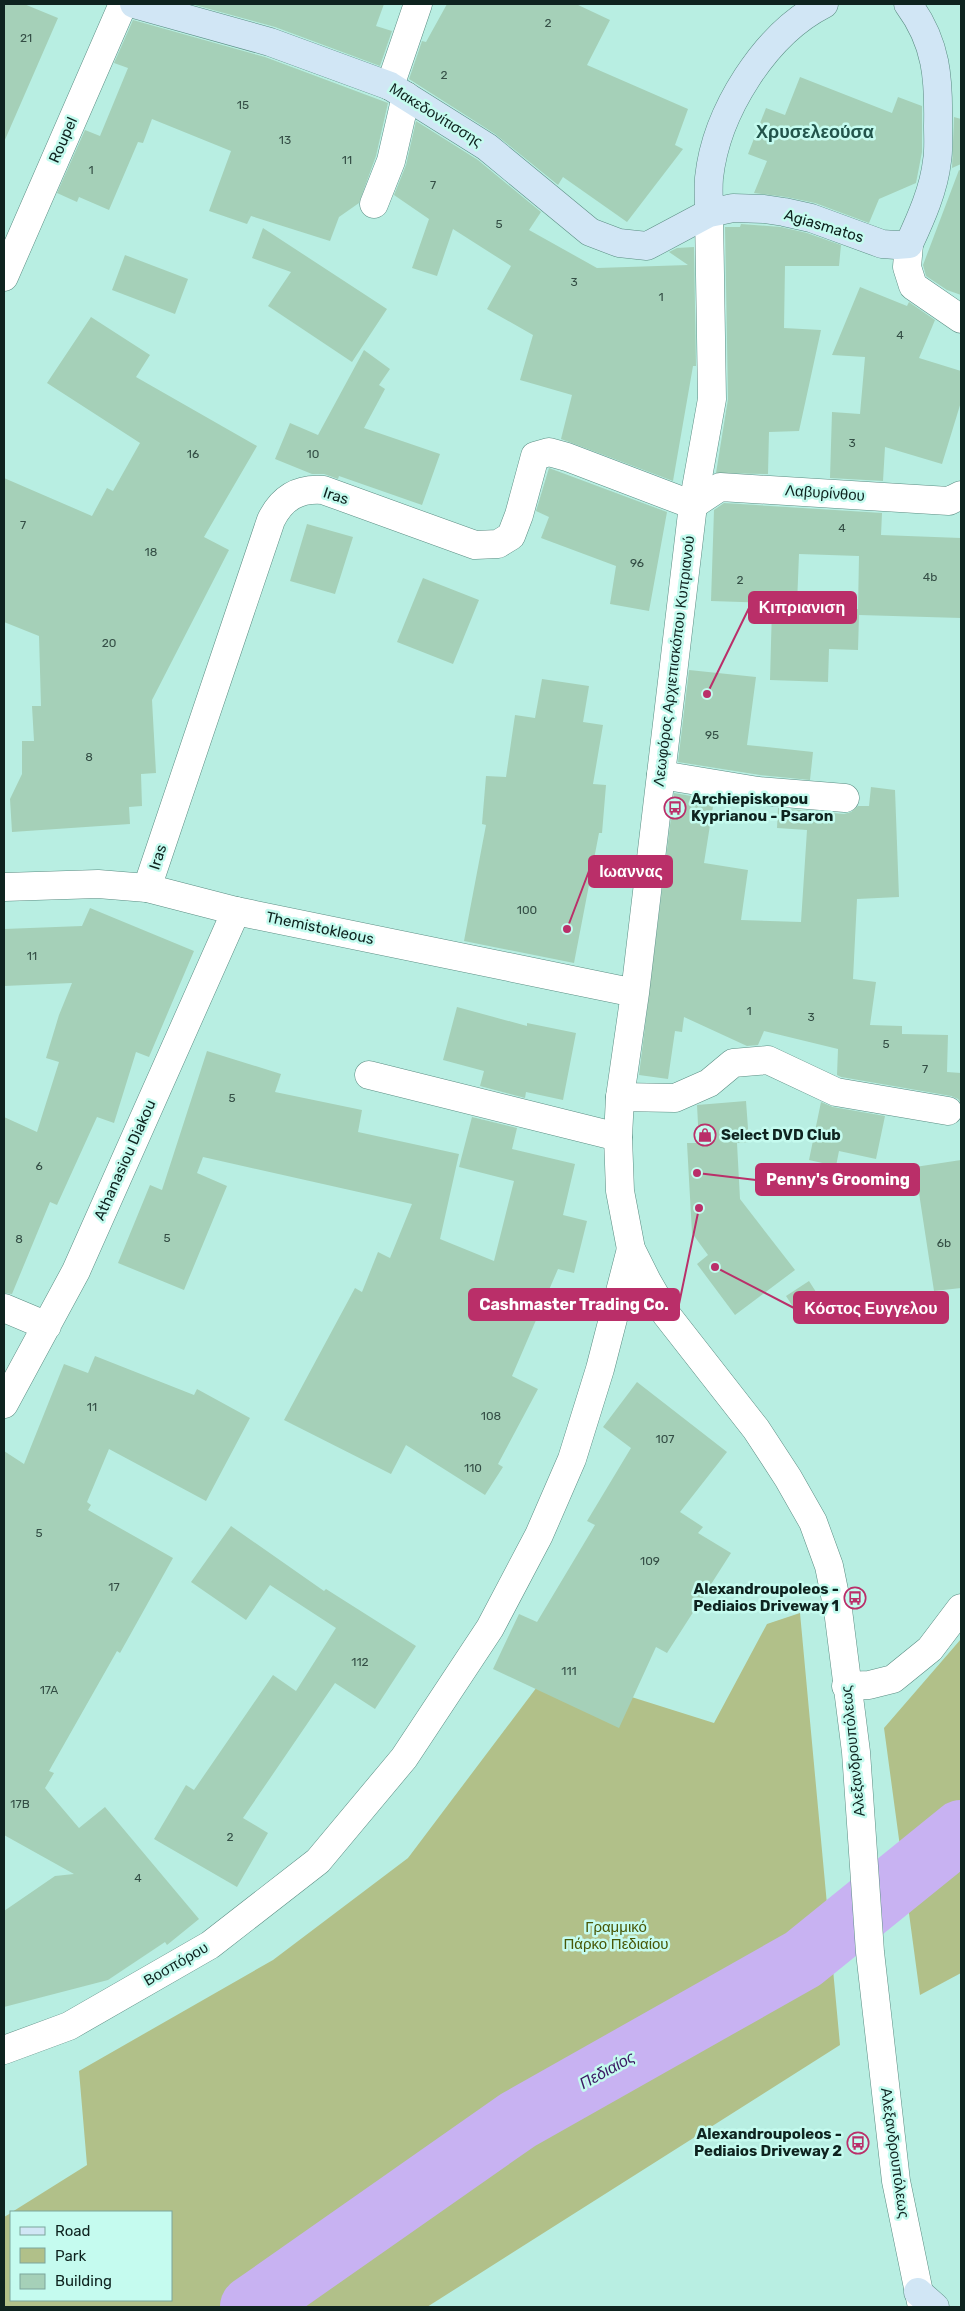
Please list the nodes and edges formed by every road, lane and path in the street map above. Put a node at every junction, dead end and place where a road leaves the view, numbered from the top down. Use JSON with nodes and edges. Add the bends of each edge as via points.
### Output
{"nodes":[{"id":1,"x":123,"y":4,"type":"edge"},
{"id":2,"x":134,"y":4,"type":"edge"},
{"id":3,"x":418,"y":4,"type":"edge"},
{"id":4,"x":824,"y":4,"type":"edge"},
{"id":5,"x":908,"y":4,"type":"edge"},
{"id":6,"x":398,"y":91,"type":"junction"},
{"id":7,"x":374,"y":204,"type":"dead end"},
{"id":8,"x":709,"y":213,"type":"junction"},
{"id":9,"x":909,"y":244,"type":"junction"},
{"id":10,"x":4,"y":277,"type":"edge"},
{"id":11,"x":961,"y":319,"type":"edge"},
{"id":12,"x":961,"y":496,"type":"edge"},
{"id":13,"x":693,"y":505,"type":"junction"},
{"id":14,"x":661,"y":775,"type":"junction"},
{"id":15,"x":845,"y":798,"type":"dead end"},
{"id":16,"x":4,"y":887,"type":"edge"},
{"id":17,"x":147,"y":888,"type":"junction"},
{"id":18,"x":236,"y":911,"type":"junction"},
{"id":19,"x":635,"y":992,"type":"junction"},
{"id":20,"x":369,"y":1075,"type":"dead end"},
{"id":21,"x":620,"y":1097,"type":"junction"},
{"id":22,"x":948,"y":1111,"type":"dead end"},
{"id":23,"x":618,"y":1137,"type":"junction"},
{"id":24,"x":631,"y":1249,"type":"junction"},
{"id":25,"x":4,"y":1308,"type":"edge"},
{"id":26,"x":47,"y":1326,"type":"junction"},
{"id":27,"x":4,"y":1404,"type":"edge"},
{"id":28,"x":961,"y":1608,"type":"edge"},
{"id":29,"x":846,"y":1686,"type":"junction"},
{"id":30,"x":329,"y":1848,"type":"joint"},
{"id":31,"x":4,"y":2050,"type":"edge"},
{"id":32,"x":925,"y":2302,"type":"edge"}],
"edges":[{"from":1,"to":10,"type":"street","name":"Roupel"},
{"from":2,"to":6,"type":"main road","name":"Μακεδονίτισσης","via":[[270,42]]},
{"from":3,"to":6,"type":"street"},
{"from":4,"to":8,"type":"main road","name":"Λεωφόρος Αρχιεπισκόπου Κυπριανού","via":[[787,28],[748,76],[730,108],[715,148],[709,178]]},
{"from":5,"to":9,"type":"main road","via":[[921,22],[939,88],[938,161]]},
{"from":6,"to":7,"type":"street","via":[[391,161]]},
{"from":6,"to":8,"type":"main road","name":"Μακεδονίτισσης","via":[[487,147],[590,232],[618,243],[647,246]]},
{"from":8,"to":9,"type":"main road","name":"Agiasmatos","via":[[733,208],[764,209],[811,218],[882,244]]},
{"from":8,"to":13,"type":"street","name":"Λεωφόρος Αρχιεπισκόπου Κυπριανού","via":[[712,399]]},
{"from":9,"to":11,"type":"street","via":[[907,267],[913,286]]},
{"from":12,"to":13,"type":"street","name":"Λαβυρίνθου","via":[[949,500],[720,487]]},
{"from":13,"to":14,"type":"street","name":"Λεωφόρος Αρχιεπισκόπου Κυπριανού"},
{"from":13,"to":17,"type":"street","name":"Iras","via":[[603,469],[548,452],[535,456],[511,536],[498,544],[475,546],[323,490],[297,492],[285,499],[271,520]]},
{"from":14,"to":15,"type":"street","via":[[758,792]]},
{"from":14,"to":19,"type":"street","name":"Λεωφόρος Αρχιεπισκόπου Κυπριανού"},
{"from":16,"to":17,"type":"street","name":"Themistokleous","via":[[98,884]]},
{"from":17,"to":18,"type":"street","name":"Themistokleous"},
{"from":18,"to":19,"type":"street","name":"Themistokleous"},
{"from":18,"to":26,"type":"street","name":"Athanasiou Diakou","via":[[76,1271]]},
{"from":19,"to":21,"type":"street","name":"Λεωφόρος Αρχιεπισκόπου Κυπριανού"},
{"from":20,"to":23,"type":"street"},
{"from":21,"to":22,"type":"street","via":[[675,1098],[709,1083],[733,1063],[768,1060],[836,1092]]},
{"from":21,"to":23,"type":"street","name":"Λεωφόρος Αρχιεπισκόπου Κυπριανού"},
{"from":23,"to":24,"type":"street","name":"Λεωφόρος Αρχιεπισκόπου Κυπριανού","via":[[620,1191]]},
{"from":24,"to":29,"type":"street","name":"Αλεξανδρουπόλεως","via":[[666,1314],[756,1429],[813,1522],[829,1566],[838,1610]]},
{"from":24,"to":30,"type":"street","name":"Λεωφόρος Αρχιεπισκόπου Κυπριανού","via":[[600,1369],[572,1458],[539,1535],[490,1628],[448,1694],[404,1758]]},
{"from":25,"to":26,"type":"street"},
{"from":26,"to":27,"type":"street","name":"Athanasiou Diakou"},
{"from":28,"to":29,"type":"street","via":[[930,1649],[893,1679]]},
{"from":29,"to":32,"type":"street","name":"Αλεξανδρουπόλεως","via":[[856,1752],[871,1962],[896,2181]]},
{"from":30,"to":31,"type":"street","name":"Βοσπόρου","via":[[318,1861],[210,1945],[69,2026]]}]}
